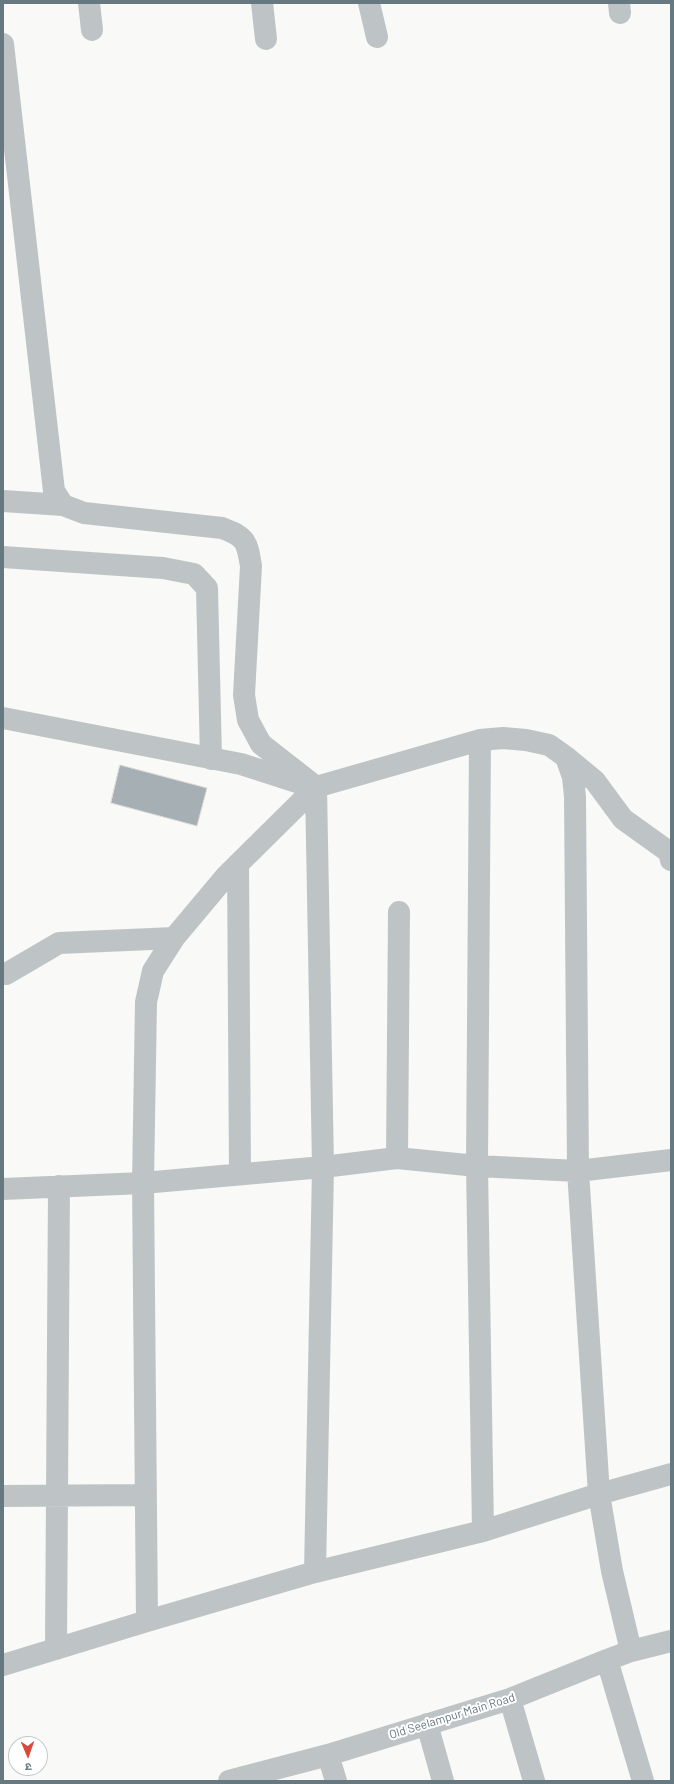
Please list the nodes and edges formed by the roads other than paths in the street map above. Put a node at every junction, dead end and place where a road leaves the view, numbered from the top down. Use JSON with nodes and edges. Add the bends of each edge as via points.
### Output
{"nodes":[{"id":1,"x":89,"y":3,"type":"edge"},
{"id":2,"x":262,"y":3,"type":"edge"},
{"id":3,"x":369,"y":3,"type":"edge"},
{"id":4,"x":92,"y":30,"type":"dead end"},
{"id":5,"x":377,"y":37,"type":"dead end"},
{"id":6,"x":266,"y":39,"type":"dead end"},
{"id":7,"x":3,"y":44,"type":"edge"},
{"id":8,"x":3,"y":501,"type":"edge"},
{"id":9,"x":63,"y":505,"type":"junction"},
{"id":10,"x":3,"y":557,"type":"edge"},
{"id":11,"x":3,"y":718,"type":"edge"},
{"id":12,"x":480,"y":740,"type":"junction"},
{"id":13,"x":566,"y":757,"type":"junction"},
{"id":14,"x":211,"y":759,"type":"junction"},
{"id":15,"x":316,"y":788,"type":"junction"},
{"id":16,"x":671,"y":860,"type":"edge"},
{"id":17,"x":238,"y":864,"type":"junction"},
{"id":18,"x":399,"y":912,"type":"dead end"},
{"id":19,"x":174,"y":938,"type":"junction"},
{"id":20,"x":4,"y":980,"type":"edge"},
{"id":21,"x":397,"y":1158,"type":"junction"},
{"id":22,"x":671,"y":1160,"type":"edge"},
{"id":23,"x":477,"y":1166,"type":"junction"},
{"id":24,"x":323,"y":1167,"type":"junction"},
{"id":25,"x":578,"y":1172,"type":"junction"},
{"id":26,"x":240,"y":1174,"type":"junction"},
{"id":27,"x":143,"y":1183,"type":"junction"},
{"id":28,"x":59,"y":1186,"type":"junction"},
{"id":29,"x":3,"y":1189,"type":"edge"},
{"id":30,"x":671,"y":1474,"type":"edge"},
{"id":31,"x":599,"y":1494,"type":"junction"},
{"id":32,"x":145,"y":1495,"type":"junction"},
{"id":33,"x":3,"y":1496,"type":"edge"},
{"id":34,"x":57,"y":1496,"type":"junction"},
{"id":35,"x":483,"y":1531,"type":"junction"},
{"id":36,"x":315,"y":1572,"type":"junction"},
{"id":37,"x":147,"y":1621,"type":"junction"},
{"id":38,"x":671,"y":1641,"type":"edge"},
{"id":39,"x":56,"y":1649,"type":"junction"},
{"id":40,"x":631,"y":1651,"type":"junction"},
{"id":41,"x":607,"y":1660,"type":"junction"},
{"id":42,"x":3,"y":1665,"type":"edge"},
{"id":43,"x":510,"y":1699,"type":"junction"},
{"id":44,"x":427,"y":1724,"type":"junction"},
{"id":45,"x":328,"y":1755,"type":"junction"},
{"id":46,"x":240,"y":1780,"type":"edge"},
{"id":47,"x":336,"y":1781,"type":"edge"},
{"id":48,"x":443,"y":1781,"type":"edge"},
{"id":49,"x":534,"y":1781,"type":"edge"},
{"id":50,"x":643,"y":1781,"type":"edge"}],
"edges":[{"from":1,"to":4,"type":"street"},
{"from":2,"to":6,"type":"street"},
{"from":3,"to":5,"type":"street"},
{"from":7,"to":9,"type":"street","via":[[50,467],[54,491]]},
{"from":8,"to":9,"type":"street"},
{"from":9,"to":15,"type":"street","via":[[84,513],[222,528],[240,534],[248,547],[251,566],[244,695],[248,720],[262,744]]},
{"from":10,"to":14,"type":"street","via":[[163,568],[194,574],[206,588]]},
{"from":11,"to":14,"type":"street"},
{"from":12,"to":13,"type":"street","via":[[526,740],[549,746]]},
{"from":12,"to":15,"type":"street"},
{"from":12,"to":23,"type":"street"},
{"from":13,"to":16,"type":"street","via":[[595,781],[623,820],[668,852]]},
{"from":13,"to":25,"type":"street","via":[[573,777],[575,797]]},
{"from":14,"to":15,"type":"street","via":[[241,764]]},
{"from":15,"to":17,"type":"street"},
{"from":15,"to":24,"type":"street"},
{"from":17,"to":19,"type":"street"},
{"from":17,"to":26,"type":"street"},
{"from":18,"to":21,"type":"street"},
{"from":19,"to":20,"type":"street","via":[[59,943]]},
{"from":19,"to":27,"type":"street","via":[[153,971],[146,1002]]},
{"from":21,"to":23,"type":"street"},
{"from":21,"to":24,"type":"street"},
{"from":22,"to":25,"type":"street"},
{"from":23,"to":25,"type":"street"},
{"from":23,"to":35,"type":"street"},
{"from":24,"to":26,"type":"street"},
{"from":24,"to":36,"type":"street"},
{"from":25,"to":31,"type":"street"},
{"from":26,"to":27,"type":"street"},
{"from":27,"to":28,"type":"street"},
{"from":27,"to":32,"type":"street"},
{"from":28,"to":29,"type":"street"},
{"from":28,"to":34,"type":"street"},
{"from":30,"to":31,"type":"street"},
{"from":31,"to":35,"type":"street"},
{"from":31,"to":40,"type":"street","via":[[612,1571]]},
{"from":32,"to":34,"type":"street"},
{"from":32,"to":37,"type":"street"},
{"from":33,"to":34,"type":"street"},
{"from":34,"to":39,"type":"street"},
{"from":35,"to":36,"type":"street"},
{"from":36,"to":37,"type":"street"},
{"from":37,"to":39,"type":"street"},
{"from":38,"to":40,"type":"street","name":"Old Seelampur Main Road"},
{"from":39,"to":42,"type":"street"},
{"from":40,"to":41,"type":"street","name":"Old Seelampur Main Road"},
{"from":41,"to":43,"type":"street","name":"Old Seelampur Main Road"},
{"from":41,"to":50,"type":"street"},
{"from":43,"to":44,"type":"street","name":"Old Seelampur Main Road"},
{"from":43,"to":49,"type":"street"},
{"from":44,"to":45,"type":"street","name":"Old Seelampur Main Road"},
{"from":44,"to":48,"type":"street"},
{"from":45,"to":46,"type":"street","name":"Old Seelampur Main Road"},
{"from":45,"to":47,"type":"street"}]}
